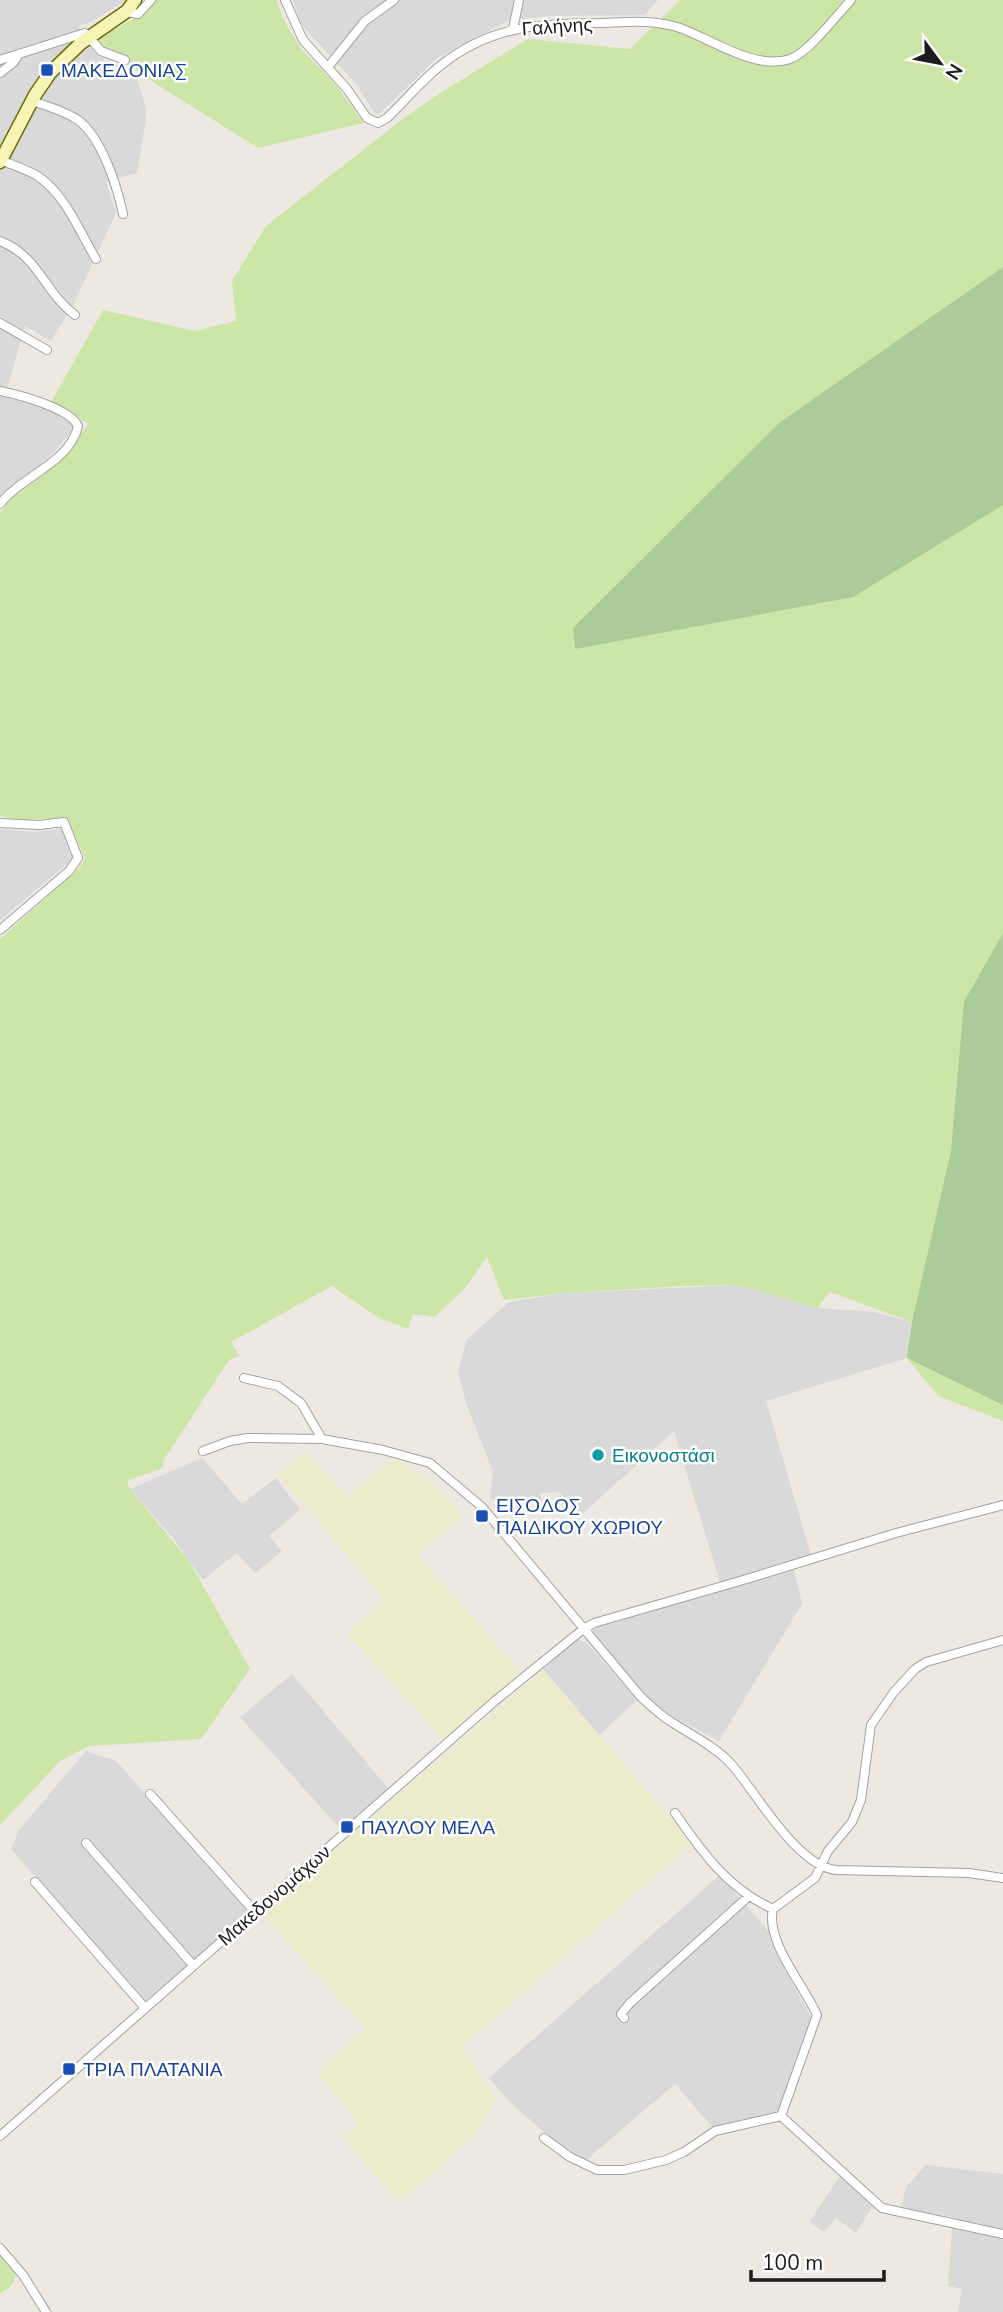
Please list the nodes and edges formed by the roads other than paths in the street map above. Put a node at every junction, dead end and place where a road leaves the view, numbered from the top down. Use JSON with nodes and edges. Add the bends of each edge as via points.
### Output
{"nodes":[{"id":1,"x":135,"y":0,"type":"edge"},
{"id":2,"x":151,"y":0,"type":"edge"},
{"id":3,"x":285,"y":0,"type":"edge"},
{"id":4,"x":394,"y":0,"type":"edge"},
{"id":5,"x":519,"y":0,"type":"edge"},
{"id":6,"x":851,"y":0,"type":"edge"},
{"id":7,"x":125,"y":12,"type":"junction"},
{"id":8,"x":513,"y":29,"type":"junction"},
{"id":9,"x":89,"y":37,"type":"junction"},
{"id":10,"x":19,"y":54,"type":"junction"},
{"id":11,"x":0,"y":60,"type":"edge"},
{"id":12,"x":125,"y":60,"type":"dead end"},
{"id":13,"x":328,"y":67,"type":"junction"},
{"id":14,"x":0,"y":73,"type":"edge"},
{"id":15,"x":32,"y":101,"type":"junction"},
{"id":16,"x":0,"y":161,"type":"edge"},
{"id":17,"x":123,"y":214,"type":"dead end"},
{"id":18,"x":0,"y":241,"type":"edge"},
{"id":19,"x":96,"y":259,"type":"dead end"},
{"id":20,"x":75,"y":315,"type":"dead end"},
{"id":21,"x":0,"y":323,"type":"edge"},
{"id":22,"x":47,"y":350,"type":"dead end"},
{"id":23,"x":0,"y":391,"type":"edge"},
{"id":24,"x":0,"y":504,"type":"edge"},
{"id":25,"x":0,"y":823,"type":"edge"},
{"id":26,"x":1,"y":928,"type":"edge"},
{"id":27,"x":244,"y":1378,"type":"dead end"},
{"id":28,"x":323,"y":1439,"type":"junction"},
{"id":29,"x":203,"y":1451,"type":"dead end"},
{"id":30,"x":1003,"y":1505,"type":"edge"},
{"id":31,"x":582,"y":1630,"type":"junction"},
{"id":32,"x":1003,"y":1640,"type":"edge"},
{"id":33,"x":150,"y":1794,"type":"dead end"},
{"id":34,"x":675,"y":1813,"type":"dead end"},
{"id":35,"x":86,"y":1843,"type":"dead end"},
{"id":36,"x":821,"y":1867,"type":"junction"},
{"id":37,"x":1003,"y":1878,"type":"edge"},
{"id":38,"x":36,"y":1882,"type":"dead end"},
{"id":39,"x":749,"y":1896,"type":"junction"},
{"id":40,"x":773,"y":1909,"type":"junction"},
{"id":41,"x":256,"y":1912,"type":"junction"},
{"id":42,"x":193,"y":1965,"type":"junction"},
{"id":43,"x":145,"y":2008,"type":"junction"},
{"id":44,"x":624,"y":2018,"type":"dead end"},
{"id":45,"x":781,"y":2116,"type":"junction"},
{"id":46,"x":0,"y":2136,"type":"edge"},
{"id":47,"x":544,"y":2138,"type":"dead end"},
{"id":48,"x":1003,"y":2234,"type":"edge"},
{"id":49,"x":0,"y":2248,"type":"edge"},
{"id":50,"x":46,"y":2312,"type":"edge"}],
"edges":[{"from":1,"to":7,"type":"street"},
{"from":2,"to":7,"type":"street","via":[[138,14]]},
{"from":3,"to":13,"type":"street","name":"Γαλήνης","via":[[303,40]]},
{"from":4,"to":13,"type":"street","via":[[365,20]]},
{"from":5,"to":8,"type":"street"},
{"from":6,"to":8,"type":"street","name":"Γαλήνης","via":[[804,51],[792,59],[772,62],[659,22]]},
{"from":7,"to":9,"type":"street"},
{"from":8,"to":13,"type":"street","name":"Γαλήνης","via":[[450,58],[378,123],[366,117]]},
{"from":9,"to":10,"type":"street","via":[[80,33]]},
{"from":9,"to":12,"type":"street","via":[[101,51]]},
{"from":9,"to":15,"type":"street","via":[[56,67]]},
{"from":10,"to":11,"type":"street"},
{"from":10,"to":14,"type":"street"},
{"from":15,"to":16,"type":"street"},
{"from":15,"to":17,"type":"street","via":[[74,118],[89,131],[114,181]]},
{"from":16,"to":19,"type":"street","via":[[47,184]]},
{"from":18,"to":20,"type":"street","via":[[24,254]]},
{"from":21,"to":22,"type":"street"},
{"from":23,"to":24,"type":"street","via":[[52,408],[73,418],[78,426],[53,462]]},
{"from":25,"to":26,"type":"street","via":[[64,822],[77,853],[76,863]]},
{"from":27,"to":28,"type":"street","via":[[278,1386],[301,1402]]},
{"from":28,"to":29,"type":"street","via":[[239,1439]]},
{"from":28,"to":31,"type":"street","via":[[430,1463],[482,1507]]},
{"from":30,"to":31,"type":"street","name":"Μακεδονομάχων","via":[[896,1532]]},
{"from":31,"to":36,"type":"street","via":[[641,1697],[730,1763],[796,1846]]},
{"from":31,"to":41,"type":"street","name":"Μακεδονομάχων"},
{"from":32,"to":36,"type":"street","via":[[920,1665],[885,1703],[869,1733],[859,1807]]},
{"from":33,"to":41,"type":"street"},
{"from":34,"to":39,"type":"street","via":[[716,1866]]},
{"from":35,"to":42,"type":"street"},
{"from":36,"to":37,"type":"street"},
{"from":36,"to":40,"type":"street","via":[[815,1878]]},
{"from":38,"to":43,"type":"street"},
{"from":39,"to":40,"type":"street"},
{"from":39,"to":44,"type":"street","via":[[630,2003],[621,2014]]},
{"from":40,"to":45,"type":"street","via":[[772,1923],[785,1959],[817,2015]]},
{"from":41,"to":42,"type":"street","name":"Μακεδονομάχων"},
{"from":42,"to":43,"type":"street","name":"Μακεδονομάχων"},
{"from":43,"to":46,"type":"street","name":"Μακεδονομάχων"},
{"from":45,"to":47,"type":"street","via":[[715,2131],[666,2160],[624,2170],[597,2170]]},
{"from":45,"to":48,"type":"street","via":[[882,2208]]},
{"from":49,"to":50,"type":"street"}]}
